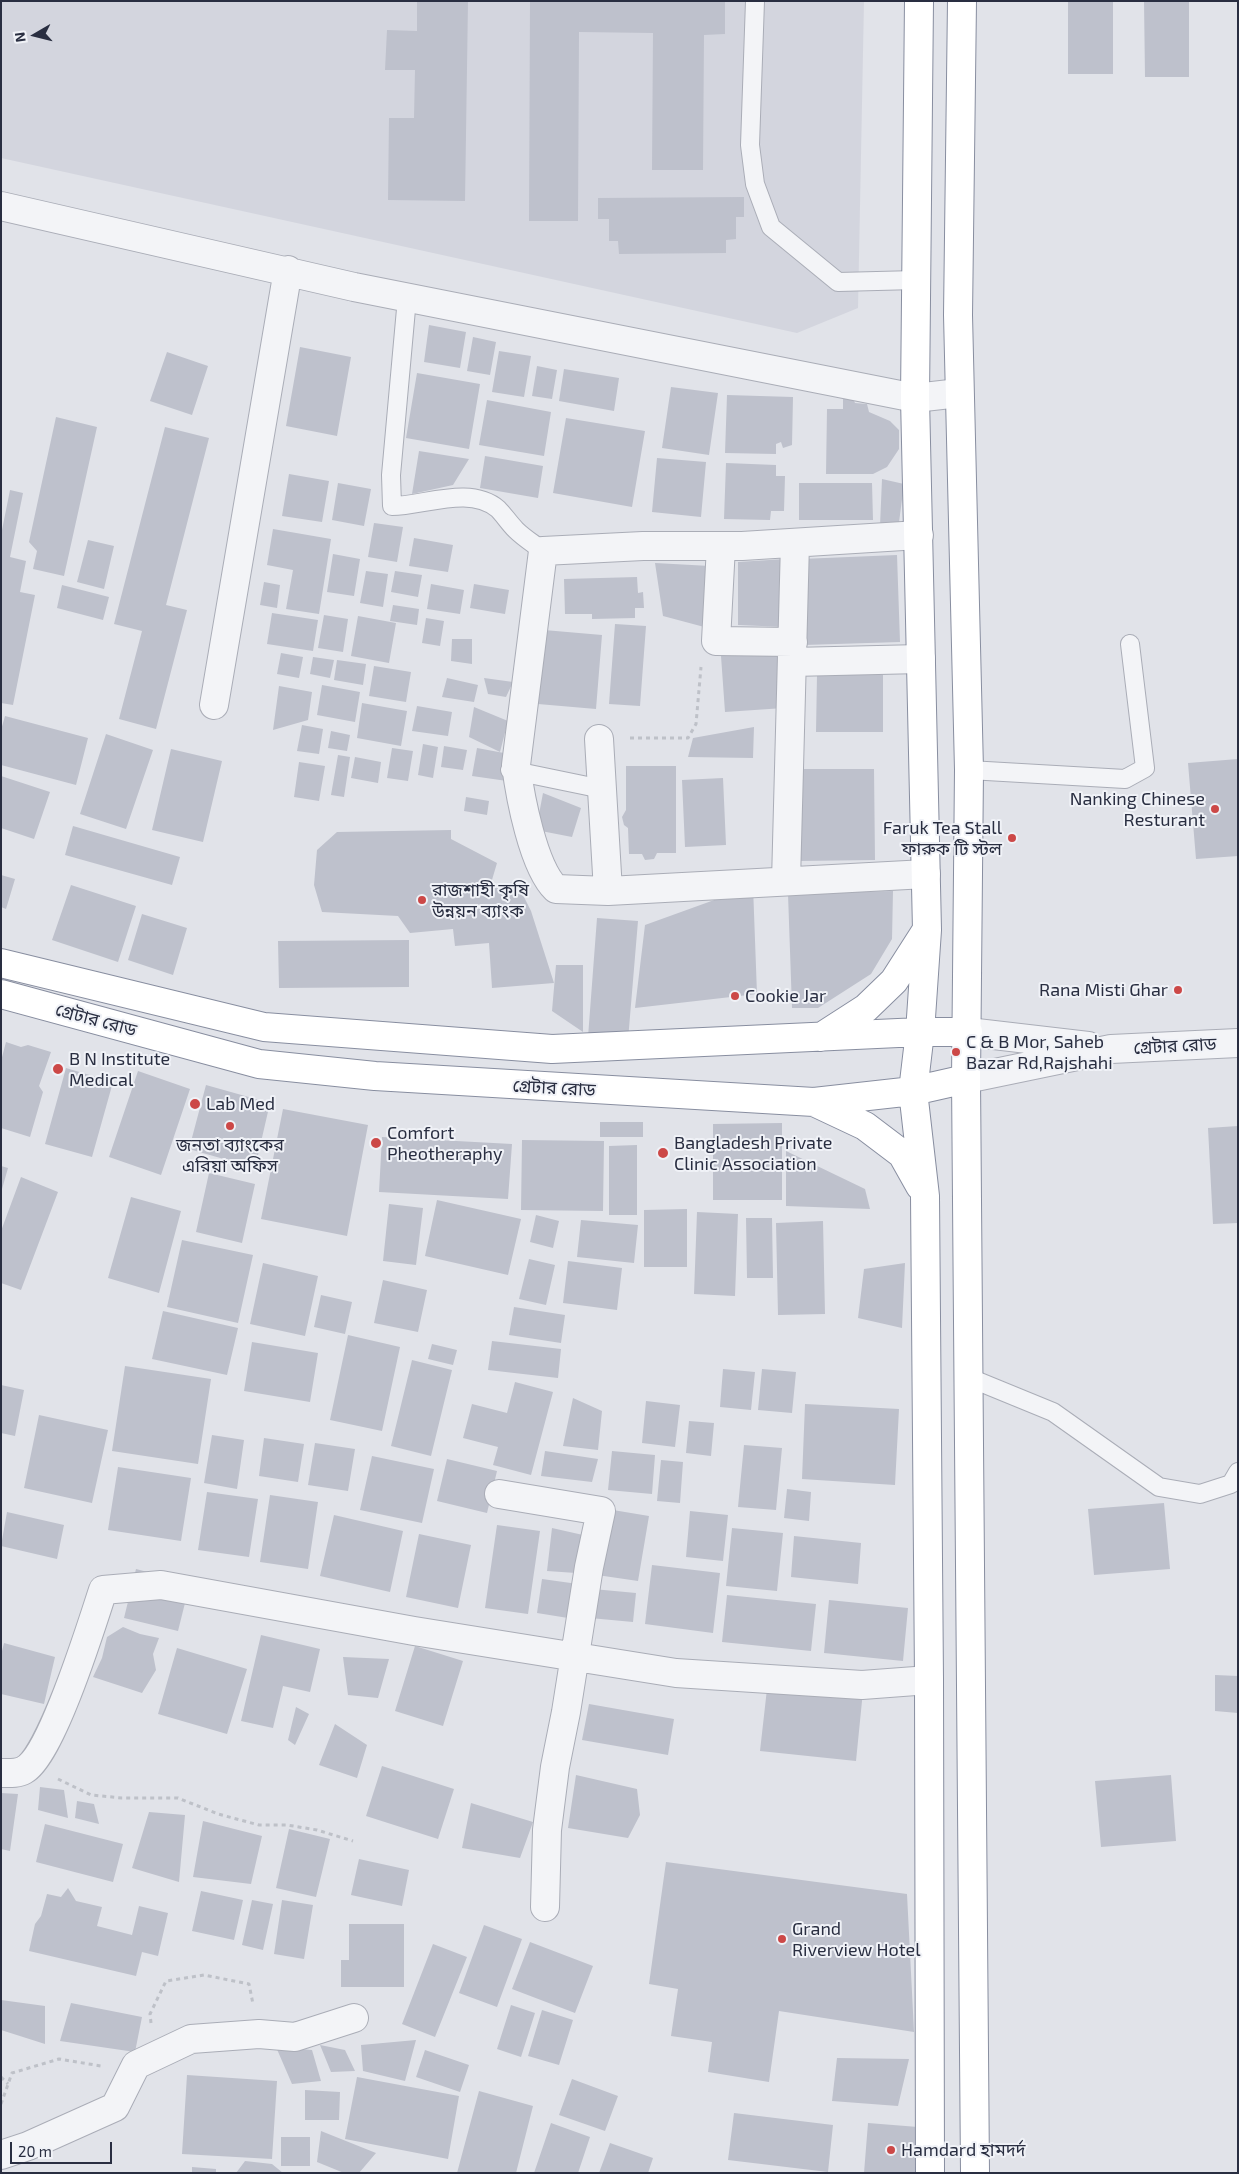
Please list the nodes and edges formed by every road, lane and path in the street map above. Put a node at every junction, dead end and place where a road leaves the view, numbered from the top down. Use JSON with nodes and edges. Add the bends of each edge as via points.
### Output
{"nodes":[{"id":1,"x":755,"y":1,"type":"edge"},
{"id":2,"x":919,"y":1,"type":"edge"},
{"id":3,"x":962,"y":1,"type":"edge"},
{"id":4,"x":1,"y":206,"type":"edge"},
{"id":5,"x":288,"y":270,"type":"junction"},
{"id":6,"x":916,"y":280,"type":"junction"},
{"id":7,"x":406,"y":298,"type":"junction"},
{"id":8,"x":958,"y":393,"type":"junction"},
{"id":9,"x":915,"y":398,"type":"junction"},
{"id":10,"x":918,"y":535,"type":"junction"},
{"id":11,"x":795,"y":543,"type":"junction"},
{"id":12,"x":721,"y":546,"type":"junction"},
{"id":13,"x":543,"y":552,"type":"junction"},
{"id":14,"x":716,"y":641,"type":"junction"},
{"id":15,"x":1130,"y":644,"type":"dead end"},
{"id":16,"x":792,"y":652,"type":"junction"},
{"id":17,"x":921,"y":659,"type":"junction"},
{"id":18,"x":214,"y":705,"type":"dead end"},
{"id":19,"x":599,"y":739,"type":"joint"},
{"id":20,"x":510,"y":770,"type":"dead end"},
{"id":21,"x":969,"y":770,"type":"junction"},
{"id":22,"x":602,"y":789,"type":"junction"},
{"id":23,"x":926,"y":874,"type":"junction"},
{"id":24,"x":786,"y":881,"type":"junction"},
{"id":25,"x":608,"y":891,"type":"junction"},
{"id":26,"x":927,"y":930,"type":"junction"},
{"id":27,"x":1,"y":962,"type":"edge"},
{"id":28,"x":1,"y":994,"type":"edge"},
{"id":29,"x":920,"y":1032,"type":"junction"},
{"id":30,"x":968,"y":1032,"type":"junction"},
{"id":31,"x":820,"y":1038,"type":"junction"},
{"id":32,"x":1238,"y":1043,"type":"edge"},
{"id":33,"x":1111,"y":1049,"type":"junction"},
{"id":34,"x":966,"y":1079,"type":"junction"},
{"id":35,"x":913,"y":1091,"type":"junction"},
{"id":36,"x":814,"y":1102,"type":"junction"},
{"id":37,"x":925,"y":1196,"type":"junction"},
{"id":38,"x":928,"y":1376,"type":"junction"},
{"id":39,"x":970,"y":1378,"type":"junction"},
{"id":40,"x":1238,"y":1472,"type":"edge"},
{"id":41,"x":499,"y":1494,"type":"dead end"},
{"id":42,"x":575,"y":1656,"type":"junction"},
{"id":43,"x":929,"y":1680,"type":"junction"},
{"id":44,"x":32,"y":1764,"type":"junction"},
{"id":45,"x":1,"y":1772,"type":"edge"},
{"id":46,"x":353,"y":1841,"type":"dead end"},
{"id":47,"x":545,"y":1907,"type":"dead end"},
{"id":48,"x":354,"y":2018,"type":"dead end"},
{"id":49,"x":259,"y":2034,"type":"junction"},
{"id":50,"x":153,"y":2056,"type":"junction"},
{"id":51,"x":1,"y":2077,"type":"edge"},
{"id":52,"x":8,"y":2084,"type":"junction"},
{"id":53,"x":124,"y":2087,"type":"junction"},
{"id":54,"x":1,"y":2104,"type":"edge"},
{"id":55,"x":1,"y":2155,"type":"edge"},
{"id":56,"x":930,"y":2173,"type":"edge"},
{"id":57,"x":975,"y":2173,"type":"edge"}],
"edges":[{"from":1,"to":6,"type":"lane","via":[[750,145],[755,184],[771,227],[838,282]]},
{"from":2,"to":6,"type":"highway"},
{"from":3,"to":8,"type":"highway"},
{"from":4,"to":5,"type":"street"},
{"from":5,"to":7,"type":"street"},
{"from":5,"to":18,"type":"street"},
{"from":6,"to":9,"type":"highway"},
{"from":7,"to":9,"type":"street"},
{"from":7,"to":13,"type":"lane","via":[[392,506],[472,497],[497,508],[516,531]]},
{"from":8,"to":9,"type":"street"},
{"from":8,"to":21,"type":"highway"},
{"from":9,"to":10,"type":"highway"},
{"from":10,"to":11,"type":"street"},
{"from":10,"to":17,"type":"highway"},
{"from":11,"to":12,"type":"street"},
{"from":11,"to":16,"type":"street"},
{"from":12,"to":13,"type":"street","via":[[642,546]]},
{"from":12,"to":14,"type":"street"},
{"from":13,"to":25,"type":"street","via":[[516,765],[520,794],[533,841],[550,883],[556,889],[569,891]]},
{"from":14,"to":16,"type":"street"},
{"from":14,"to":19,"type":"path","via":[[701,662],[696,724],[688,738]]},
{"from":15,"to":21,"type":"lane","via":[[1146,768],[1125,779]]},
{"from":16,"to":17,"type":"street"},
{"from":16,"to":24,"type":"street"},
{"from":17,"to":23,"type":"highway"},
{"from":19,"to":22,"type":"street"},
{"from":20,"to":22,"type":"lane"},
{"from":21,"to":30,"type":"highway"},
{"from":22,"to":25,"type":"street"},
{"from":23,"to":24,"type":"street"},
{"from":23,"to":26,"type":"highway"},
{"from":24,"to":25,"type":"street"},
{"from":26,"to":29,"type":"highway"},
{"from":26,"to":31,"type":"highway","via":[[894,981],[866,1008]]},
{"from":27,"to":31,"type":"highway","name":"গ্রেটার রোড","via":[[264,1027],[552,1050]]},
{"from":28,"to":36,"type":"highway","name":"গ্রেটার রোড","via":[[259,1064],[375,1076]]},
{"from":29,"to":30,"type":"highway","name":"গ্রেটার রোড"},
{"from":29,"to":31,"type":"highway","name":"গ্রেটার রোড"},
{"from":29,"to":35,"type":"highway"},
{"from":30,"to":33,"type":"street","name":"গ্রেটার রোড"},
{"from":30,"to":34,"type":"highway"},
{"from":32,"to":33,"type":"street","name":"গ্রেটার রোড"},
{"from":33,"to":34,"type":"street","name":"গ্রেটার রোড"},
{"from":34,"to":35,"type":"highway","name":"গ্রেটার রোড"},
{"from":34,"to":39,"type":"highway"},
{"from":35,"to":36,"type":"highway","name":"গ্রেটার রোড"},
{"from":35,"to":37,"type":"highway"},
{"from":36,"to":37,"type":"highway","via":[[865,1126],[902,1154]]},
{"from":37,"to":38,"type":"highway"},
{"from":38,"to":39,"type":"highway"},
{"from":38,"to":43,"type":"highway"},
{"from":39,"to":40,"type":"lane","via":[[1053,1412],[1159,1487],[1200,1494],[1231,1484]]},
{"from":39,"to":57,"type":"highway"},
{"from":41,"to":42,"type":"street","via":[[601,1511]]},
{"from":42,"to":43,"type":"street","via":[[676,1673],[862,1685]]},
{"from":42,"to":44,"type":"street","via":[[414,1631],[161,1585],[103,1590],[67,1695]]},
{"from":42,"to":47,"type":"street","via":[[547,1830]]},
{"from":43,"to":56,"type":"highway"},
{"from":44,"to":45,"type":"street","via":[[23,1771]]},
{"from":44,"to":46,"type":"path","via":[[41,1772],[92,1795],[178,1798],[218,1814],[259,1825],[317,1830]]},
{"from":48,"to":49,"type":"street","via":[[295,2037]]},
{"from":49,"to":50,"type":"street","via":[[191,2039]]},
{"from":49,"to":50,"type":"path","via":[[249,1984],[204,1975],[166,1981],[150,2014]]},
{"from":50,"to":53,"type":"street","via":[[136,2065]]},
{"from":51,"to":52,"type":"path"},
{"from":52,"to":53,"type":"path","via":[[12,2073],[60,2059],[102,2066]]},
{"from":52,"to":54,"type":"path"},
{"from":53,"to":55,"type":"street","via":[[115,2106]]}]}
